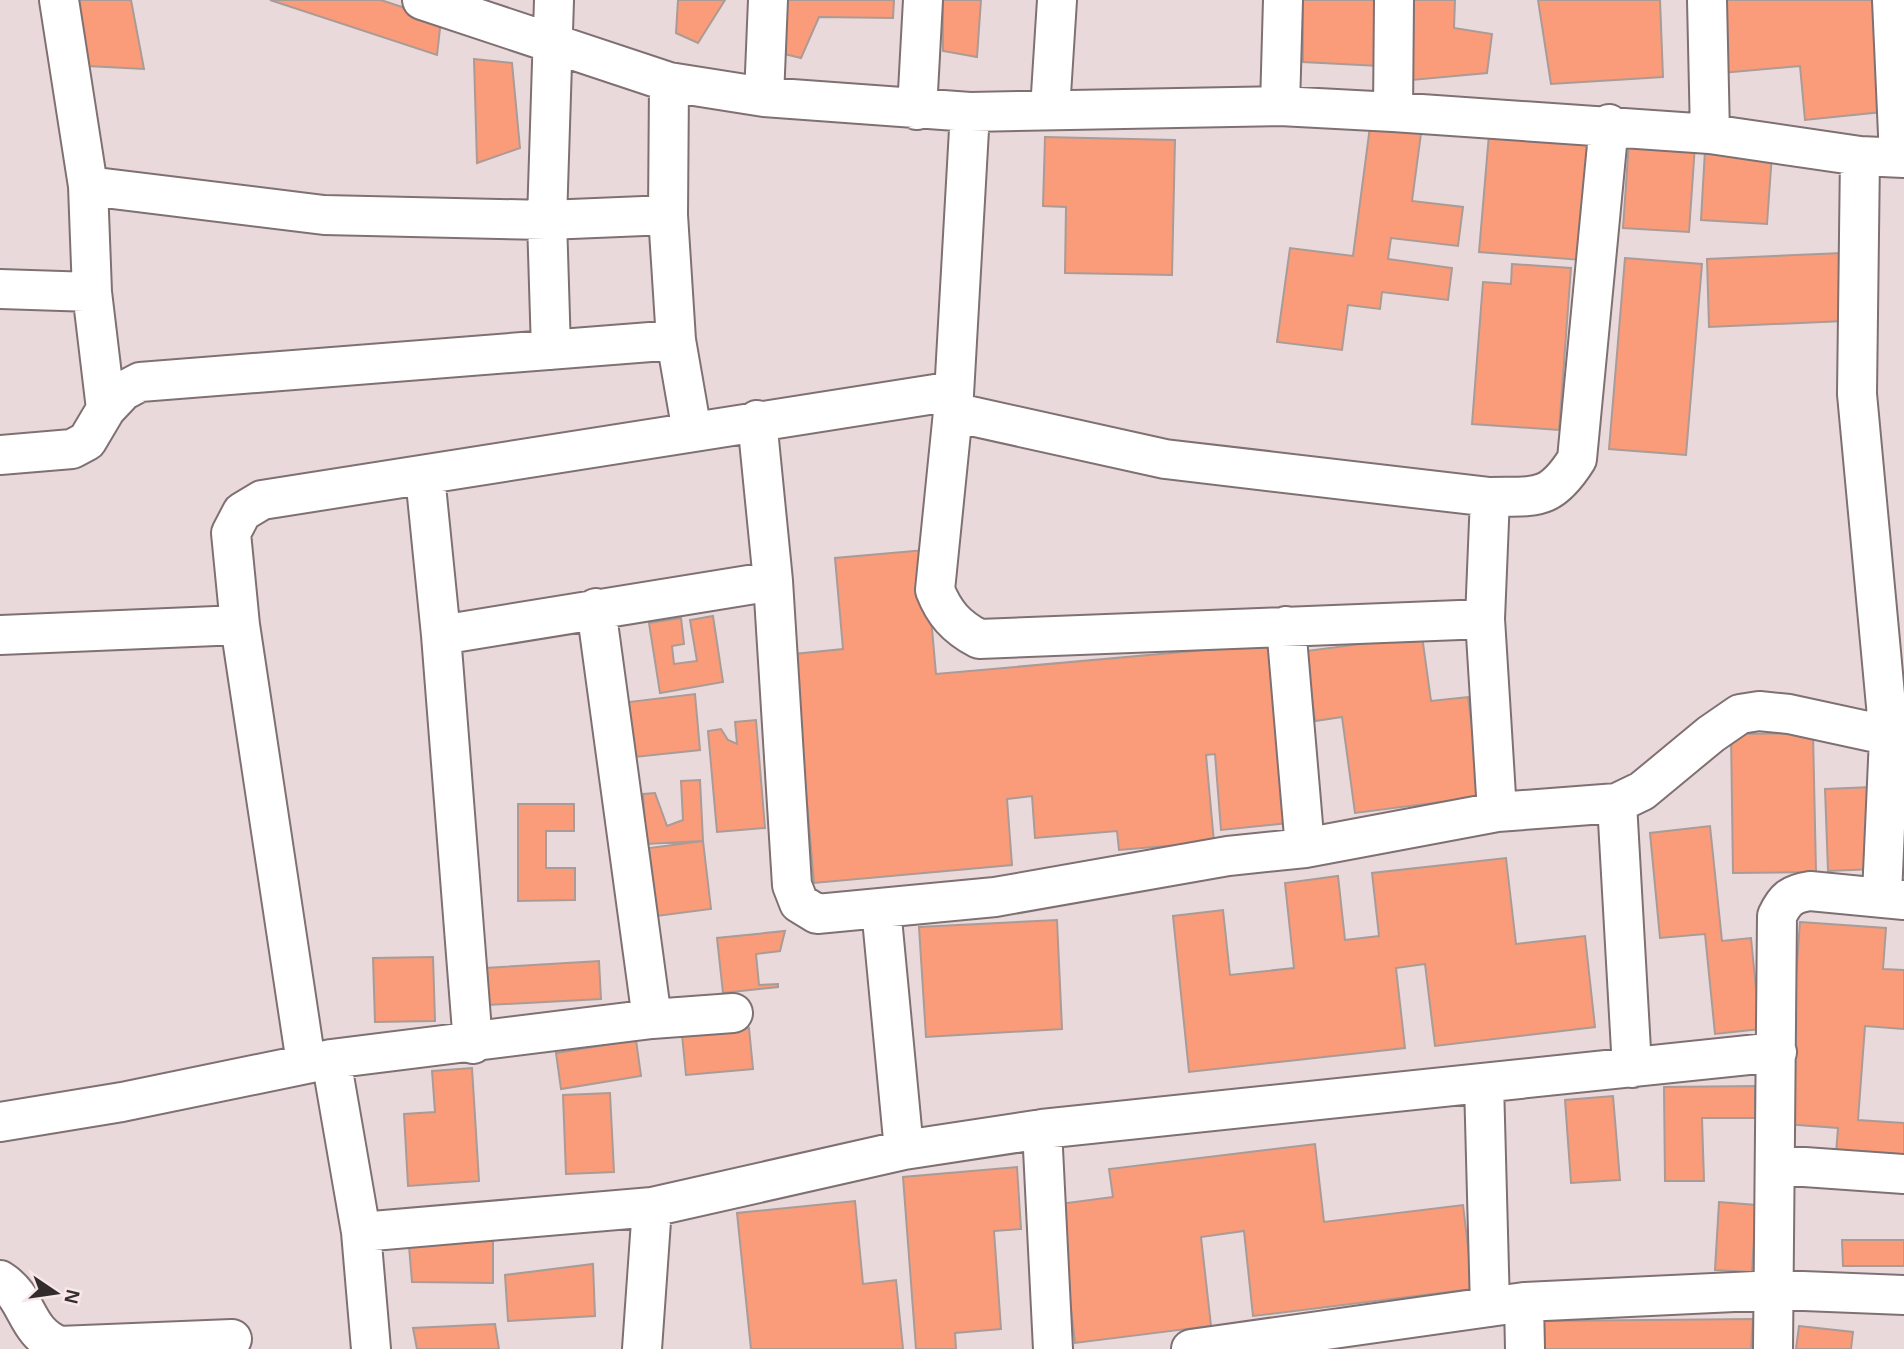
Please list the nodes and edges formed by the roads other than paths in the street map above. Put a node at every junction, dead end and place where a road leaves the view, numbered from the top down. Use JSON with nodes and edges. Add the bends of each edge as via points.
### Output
{"nodes":[{"id":1,"x":59,"y":0,"type":"edge"},
{"id":2,"x":422,"y":0,"type":"edge"},
{"id":3,"x":554,"y":0,"type":"edge"},
{"id":4,"x":768,"y":0,"type":"edge"},
{"id":5,"x":923,"y":0,"type":"edge"},
{"id":6,"x":1057,"y":0,"type":"edge"},
{"id":7,"x":1283,"y":0,"type":"edge"},
{"id":8,"x":1394,"y":0,"type":"edge"},
{"id":9,"x":1707,"y":0,"type":"edge"},
{"id":10,"x":1892,"y":0,"type":"edge"},
{"id":11,"x":552,"y":43,"type":"junction"},
{"id":12,"x":669,"y":82,"type":"junction"},
{"id":13,"x":764,"y":97,"type":"junction"},
{"id":14,"x":1280,"y":106,"type":"junction"},
{"id":15,"x":917,"y":110,"type":"junction"},
{"id":16,"x":1050,"y":110,"type":"junction"},
{"id":17,"x":970,"y":112,"type":"junction"},
{"id":18,"x":1394,"y":112,"type":"junction"},
{"id":19,"x":1609,"y":124,"type":"junction"},
{"id":20,"x":1710,"y":134,"type":"junction"},
{"id":21,"x":1860,"y":156,"type":"junction"},
{"id":22,"x":1901,"y":158,"type":"edge"},
{"id":23,"x":88,"y":186,"type":"junction"},
{"id":24,"x":668,"y":215,"type":"junction"},
{"id":25,"x":547,"y":220,"type":"junction"},
{"id":26,"x":0,"y":289,"type":"edge"},
{"id":27,"x":92,"y":292,"type":"junction"},
{"id":28,"x":676,"y":340,"type":"junction"},
{"id":29,"x":551,"y":350,"type":"junction"},
{"id":30,"x":953,"y":401,"type":"junction"},
{"id":31,"x":106,"y":409,"type":"junction"},
{"id":32,"x":757,"y":420,"type":"junction"},
{"id":33,"x":692,"y":432,"type":"junction"},
{"id":34,"x":0,"y":455,"type":"edge"},
{"id":35,"x":425,"y":476,"type":"junction"},
{"id":36,"x":1490,"y":497,"type":"junction"},
{"id":37,"x":1889,"y":570,"type":"edge"},
{"id":38,"x":773,"y":582,"type":"junction"},
{"id":39,"x":596,"y":608,"type":"junction"},
{"id":40,"x":1485,"y":619,"type":"junction"},
{"id":41,"x":240,"y":625,"type":"junction"},
{"id":42,"x":1286,"y":626,"type":"junction"},
{"id":43,"x":0,"y":635,"type":"edge"},
{"id":44,"x":441,"y":635,"type":"junction"},
{"id":45,"x":1897,"y":738,"type":"edge"},
{"id":46,"x":1617,"y":803,"type":"junction"},
{"id":47,"x":1497,"y":811,"type":"junction"},
{"id":48,"x":1305,"y":848,"type":"junction"},
{"id":49,"x":1893,"y":898,"type":"edge"},
{"id":50,"x":881,"y":908,"type":"junction"},
{"id":51,"x":733,"y":1013,"type":"dead end"},
{"id":52,"x":652,"y":1019,"type":"junction"},
{"id":53,"x":473,"y":1044,"type":"junction"},
{"id":54,"x":1777,"y":1052,"type":"junction"},
{"id":55,"x":318,"y":1061,"type":"junction"},
{"id":56,"x":1632,"y":1068,"type":"junction"},
{"id":57,"x":1484,"y":1083,"type":"junction"},
{"id":58,"x":0,"y":1122,"type":"edge"},
{"id":59,"x":1042,"y":1129,"type":"junction"},
{"id":60,"x":904,"y":1150,"type":"junction"},
{"id":61,"x":1776,"y":1165,"type":"junction"},
{"id":62,"x":1904,"y":1174,"type":"edge"},
{"id":63,"x":652,"y":1207,"type":"junction"},
{"id":64,"x":361,"y":1231,"type":"junction"},
{"id":65,"x":0,"y":1280,"type":"edge"},
{"id":66,"x":1776,"y":1290,"type":"junction"},
{"id":67,"x":1904,"y":1295,"type":"edge"},
{"id":68,"x":1507,"y":1305,"type":"junction"},
{"id":69,"x":232,"y":1339,"type":"dead end"},
{"id":70,"x":1329,"y":1339,"type":"edge"},
{"id":71,"x":146,"y":1345,"type":"edge"},
{"id":72,"x":371,"y":1349,"type":"edge"},
{"id":73,"x":642,"y":1349,"type":"edge"},
{"id":74,"x":1053,"y":1349,"type":"edge"},
{"id":75,"x":1191,"y":1349,"type":"edge"},
{"id":76,"x":1525,"y":1349,"type":"edge"},
{"id":77,"x":1773,"y":1349,"type":"edge"}],
"edges":[{"from":1,"to":23,"type":"street"},
{"from":2,"to":11,"type":"street"},
{"from":3,"to":11,"type":"street"},
{"from":4,"to":13,"type":"street"},
{"from":5,"to":15,"type":"street"},
{"from":6,"to":16,"type":"street"},
{"from":7,"to":14,"type":"street"},
{"from":8,"to":18,"type":"street"},
{"from":9,"to":20,"type":"street"},
{"from":10,"to":22,"type":"street"},
{"from":11,"to":12,"type":"street"},
{"from":11,"to":25,"type":"street"},
{"from":12,"to":13,"type":"street"},
{"from":12,"to":24,"type":"street"},
{"from":13,"to":15,"type":"street"},
{"from":14,"to":16,"type":"street"},
{"from":14,"to":18,"type":"street"},
{"from":15,"to":17,"type":"street"},
{"from":16,"to":17,"type":"street"},
{"from":17,"to":30,"type":"street"},
{"from":18,"to":19,"type":"street"},
{"from":19,"to":20,"type":"street"},
{"from":19,"to":36,"type":"street","via":[[1577,459],[1563,482],[1541,496]]},
{"from":20,"to":21,"type":"street"},
{"from":21,"to":22,"type":"street"},
{"from":21,"to":37,"type":"street","via":[[1857,394]]},
{"from":23,"to":25,"type":"street","via":[[324,215]]},
{"from":23,"to":27,"type":"street"},
{"from":24,"to":25,"type":"street"},
{"from":24,"to":28,"type":"street"},
{"from":25,"to":29,"type":"street"},
{"from":26,"to":27,"type":"street"},
{"from":27,"to":31,"type":"street"},
{"from":28,"to":29,"type":"street"},
{"from":28,"to":33,"type":"street"},
{"from":29,"to":31,"type":"street","via":[[140,382]]},
{"from":30,"to":32,"type":"street"},
{"from":30,"to":36,"type":"street","via":[[1165,459]]},
{"from":30,"to":42,"type":"street","via":[[935,590],[943,610],[961,630],[979,639]]},
{"from":31,"to":34,"type":"street","via":[[87,441],[72,449]]},
{"from":32,"to":33,"type":"street"},
{"from":32,"to":38,"type":"street"},
{"from":33,"to":35,"type":"street"},
{"from":35,"to":41,"type":"street","via":[[262,500],[242,512],[231,533]]},
{"from":35,"to":44,"type":"street"},
{"from":36,"to":40,"type":"street"},
{"from":37,"to":45,"type":"street"},
{"from":38,"to":39,"type":"street"},
{"from":38,"to":50,"type":"street","via":[[792,885],[799,903],[817,914]]},
{"from":39,"to":44,"type":"street"},
{"from":39,"to":52,"type":"street"},
{"from":40,"to":42,"type":"street"},
{"from":40,"to":47,"type":"street"},
{"from":41,"to":43,"type":"street"},
{"from":41,"to":55,"type":"street"},
{"from":42,"to":48,"type":"street"},
{"from":44,"to":53,"type":"street"},
{"from":45,"to":46,"type":"street","via":[[1789,714],[1759,711],[1740,715],[1642,791]]},
{"from":45,"to":49,"type":"street"},
{"from":46,"to":47,"type":"street"},
{"from":46,"to":56,"type":"street"},
{"from":47,"to":48,"type":"street"},
{"from":48,"to":50,"type":"street","via":[[1228,856],[995,897]]},
{"from":49,"to":54,"type":"street","via":[[1810,891],[1794,893],[1784,901],[1777,916]]},
{"from":50,"to":60,"type":"street"},
{"from":51,"to":52,"type":"street"},
{"from":52,"to":53,"type":"street"},
{"from":53,"to":55,"type":"street"},
{"from":54,"to":56,"type":"street"},
{"from":54,"to":61,"type":"street"},
{"from":55,"to":58,"type":"street"},
{"from":55,"to":64,"type":"street"},
{"from":56,"to":57,"type":"street"},
{"from":57,"to":59,"type":"street"},
{"from":57,"to":68,"type":"street"},
{"from":59,"to":60,"type":"street"},
{"from":59,"to":74,"type":"street"},
{"from":60,"to":63,"type":"street"},
{"from":61,"to":62,"type":"street"},
{"from":61,"to":66,"type":"street"},
{"from":63,"to":64,"type":"street"},
{"from":63,"to":73,"type":"street"},
{"from":64,"to":72,"type":"street"},
{"from":65,"to":71,"type":"street","via":[[15,1290],[41,1338],[59,1346]]},
{"from":66,"to":67,"type":"street"},
{"from":66,"to":68,"type":"street"},
{"from":66,"to":77,"type":"street"},
{"from":68,"to":70,"type":"street"},
{"from":68,"to":76,"type":"street"},
{"from":69,"to":71,"type":"street"},
{"from":70,"to":75,"type":"street"}]}
